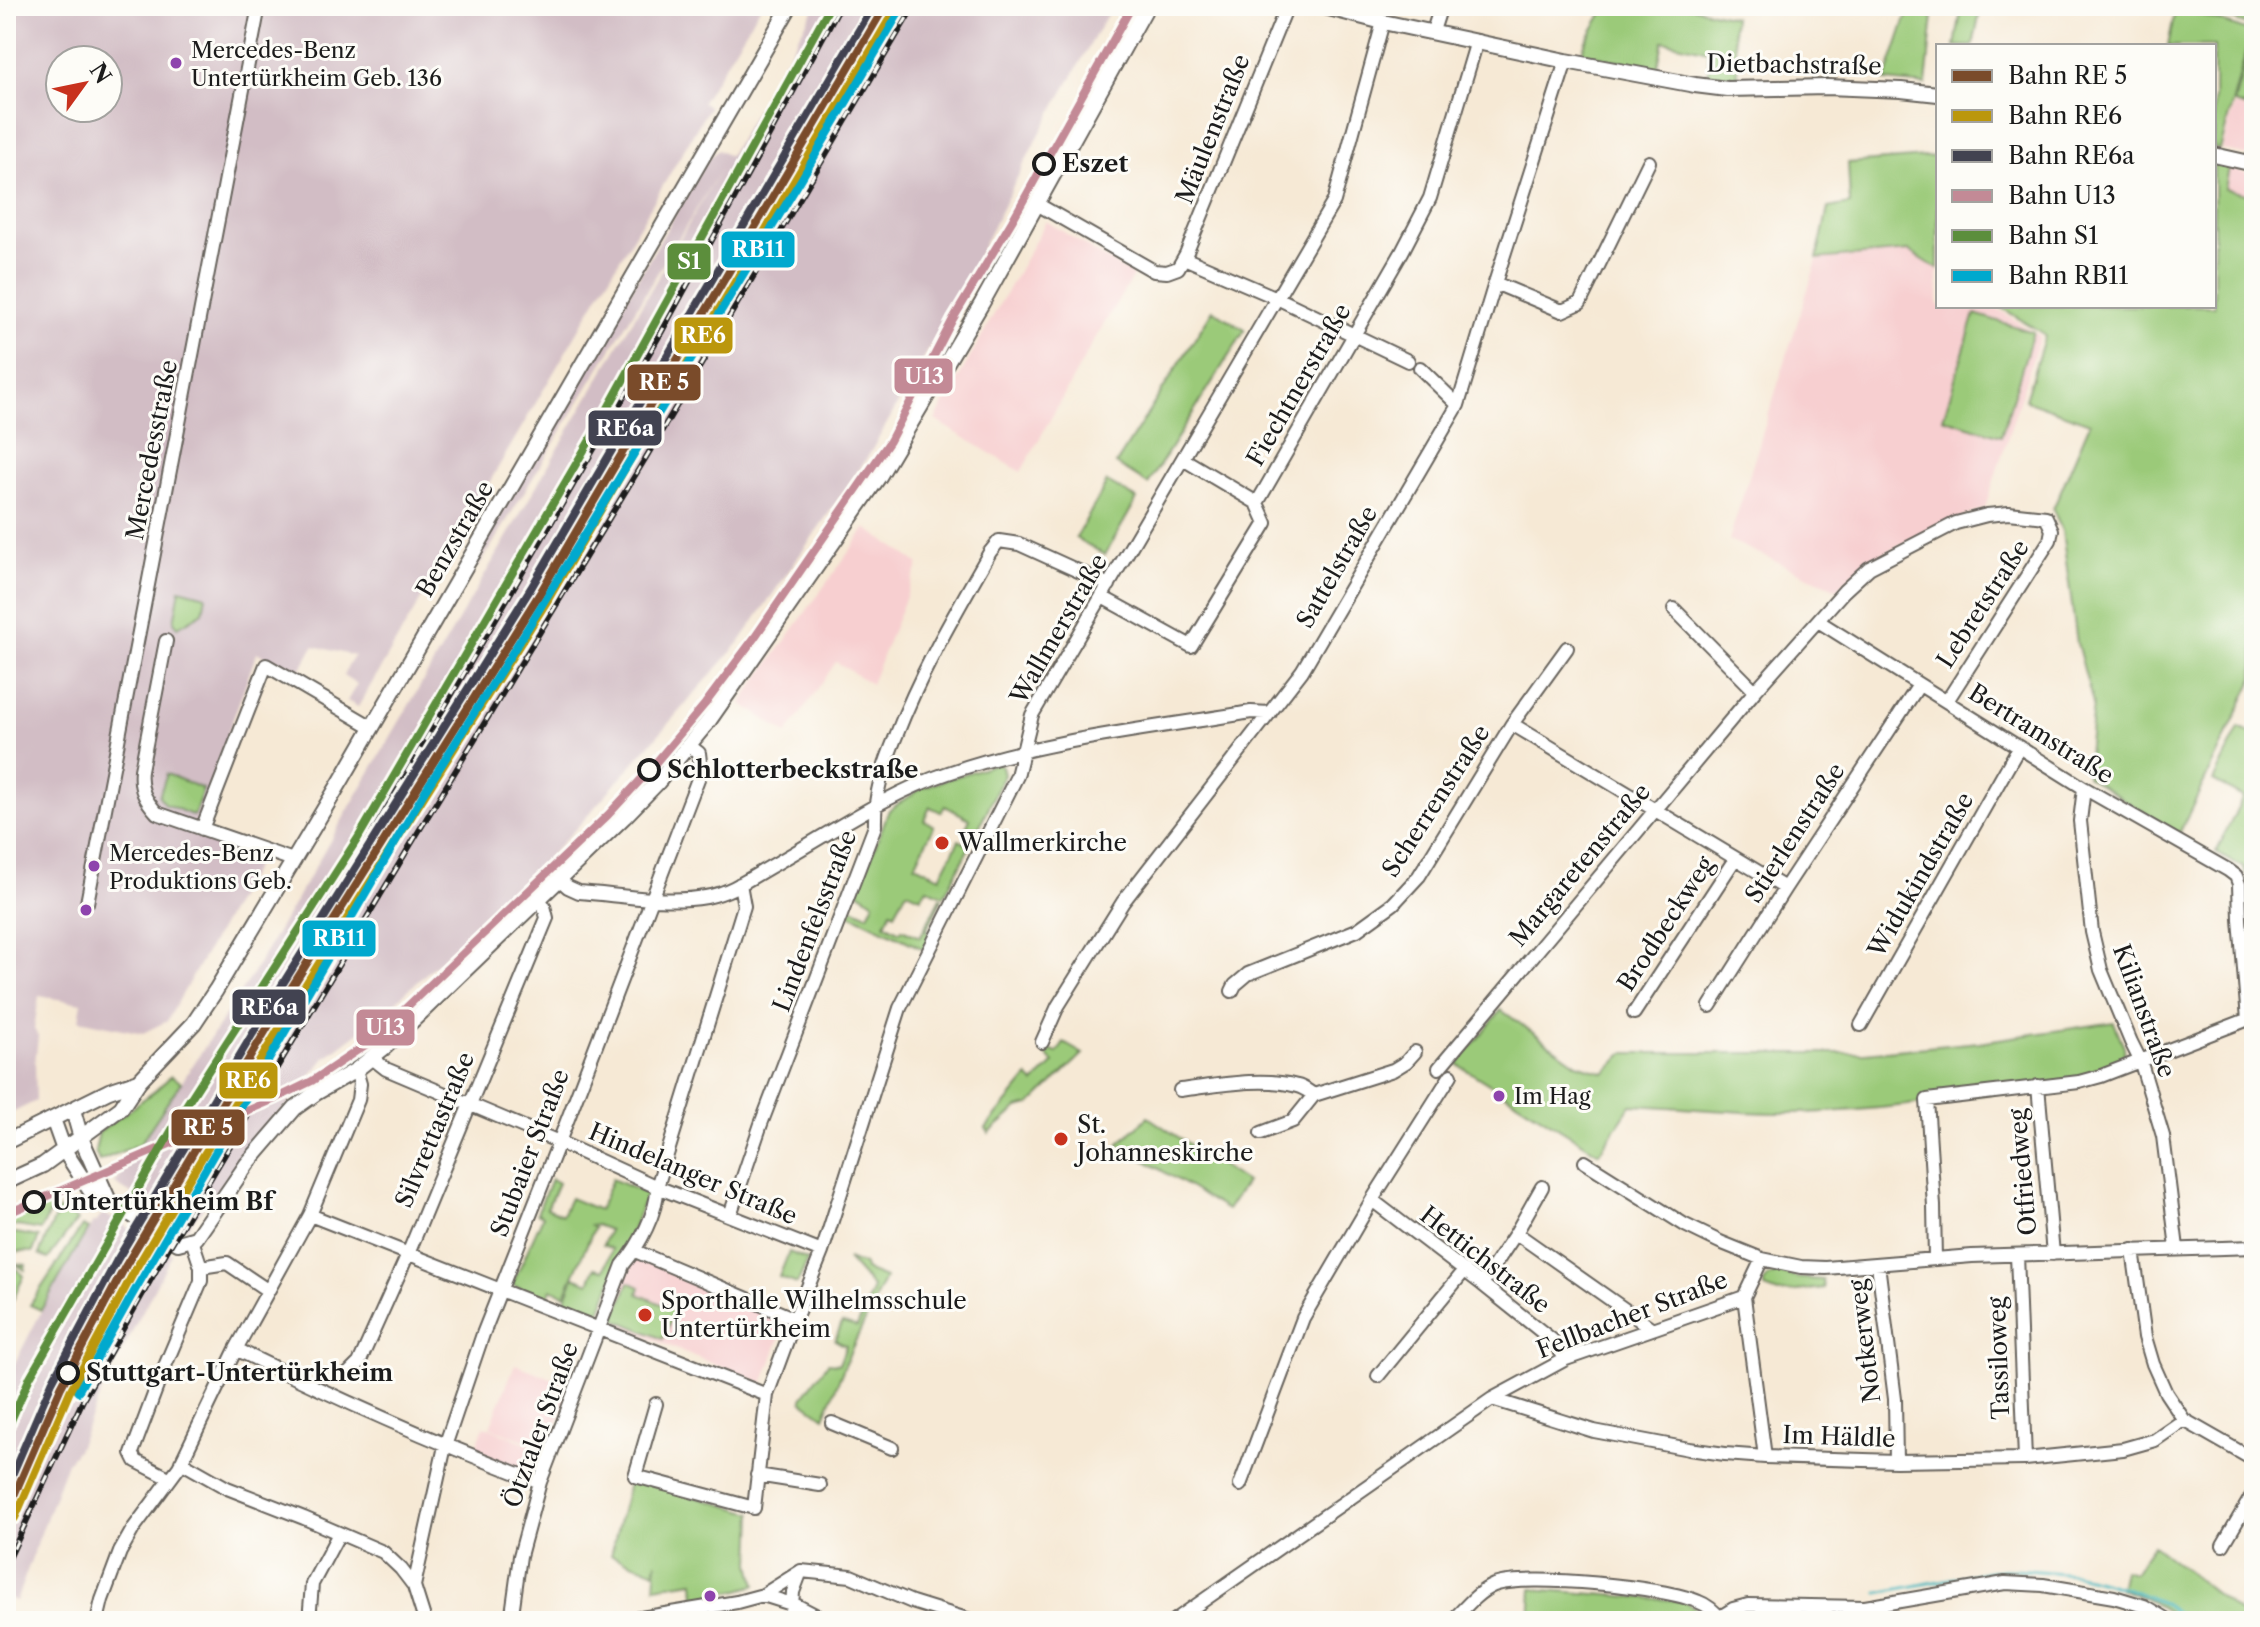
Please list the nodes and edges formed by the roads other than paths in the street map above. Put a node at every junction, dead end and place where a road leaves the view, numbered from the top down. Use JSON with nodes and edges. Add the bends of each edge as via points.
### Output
{"nodes":[{"id":1,"x":259,"y":6,"type":"edge"},
{"id":2,"x":790,"y":6,"type":"edge"},
{"id":3,"x":1147,"y":6,"type":"edge"},
{"id":4,"x":1287,"y":6,"type":"edge"},
{"id":5,"x":1321,"y":6,"type":"edge"},
{"id":6,"x":1441,"y":6,"type":"edge"},
{"id":7,"x":1383,"y":22,"type":"junction"},
{"id":8,"x":1433,"y":31,"type":"junction"},
{"id":9,"x":1477,"y":41,"type":"junction"},
{"id":10,"x":1566,"y":61,"type":"junction"},
{"id":11,"x":1936,"y":94,"type":"edge"},
{"id":12,"x":2216,"y":155,"type":"edge"},
{"id":13,"x":1649,"y":162,"type":"dead end"},
{"id":14,"x":2254,"y":164,"type":"edge"},
{"id":15,"x":1037,"y":204,"type":"junction"},
{"id":16,"x":1181,"y":263,"type":"junction"},
{"id":17,"x":1495,"y":283,"type":"junction"},
{"id":18,"x":1277,"y":298,"type":"junction"},
{"id":19,"x":1353,"y":335,"type":"junction"},
{"id":20,"x":1408,"y":361,"type":"dead end"},
{"id":21,"x":1420,"y":368,"type":"dead end"},
{"id":22,"x":1458,"y":405,"type":"junction"},
{"id":23,"x":1183,"y":459,"type":"junction"},
{"id":24,"x":1257,"y":503,"type":"junction"},
{"id":25,"x":2052,"y":530,"type":"joint"},
{"id":26,"x":1109,"y":585,"type":"junction"},
{"id":27,"x":1102,"y":597,"type":"junction"},
{"id":28,"x":1674,"y":609,"type":"dead end"},
{"id":29,"x":1818,"y":621,"type":"junction"},
{"id":30,"x":166,"y":641,"type":"dead end"},
{"id":31,"x":1567,"y":648,"type":"dead end"},
{"id":32,"x":1919,"y":685,"type":"junction"},
{"id":33,"x":1755,"y":691,"type":"junction"},
{"id":34,"x":1947,"y":701,"type":"junction"},
{"id":35,"x":1270,"y":713,"type":"junction"},
{"id":36,"x":1512,"y":724,"type":"junction"},
{"id":37,"x":372,"y":727,"type":"junction"},
{"id":38,"x":690,"y":746,"type":"junction"},
{"id":39,"x":2019,"y":747,"type":"junction"},
{"id":40,"x":1022,"y":751,"type":"junction"},
{"id":41,"x":2084,"y":788,"type":"junction"},
{"id":42,"x":875,"y":808,"type":"junction"},
{"id":43,"x":1655,"y":809,"type":"junction"},
{"id":44,"x":202,"y":829,"type":"junction"},
{"id":45,"x":1735,"y":859,"type":"junction"},
{"id":46,"x":293,"y":860,"type":"junction"},
{"id":47,"x":559,"y":879,"type":"junction"},
{"id":48,"x":740,"y":884,"type":"junction"},
{"id":49,"x":1785,"y":888,"type":"junction"},
{"id":50,"x":651,"y":898,"type":"junction"},
{"id":51,"x":538,"y":899,"type":"junction"},
{"id":52,"x":87,"y":903,"type":"dead end"},
{"id":53,"x":1232,"y":991,"type":"dead end"},
{"id":54,"x":1710,"y":1006,"type":"dead end"},
{"id":55,"x":1634,"y":1013,"type":"dead end"},
{"id":56,"x":2251,"y":1019,"type":"edge"},
{"id":57,"x":1861,"y":1025,"type":"dead end"},
{"id":58,"x":1042,"y":1042,"type":"dead end"},
{"id":59,"x":1415,"y":1052,"type":"dead end"},
{"id":60,"x":372,"y":1058,"type":"junction"},
{"id":61,"x":2140,"y":1060,"type":"junction"},
{"id":62,"x":356,"y":1070,"type":"junction"},
{"id":63,"x":139,"y":1081,"type":"junction"},
{"id":64,"x":2038,"y":1086,"type":"junction"},
{"id":65,"x":1180,"y":1090,"type":"dead end"},
{"id":66,"x":1314,"y":1095,"type":"junction"},
{"id":67,"x":469,"y":1105,"type":"junction"},
{"id":68,"x":73,"y":1110,"type":"junction"},
{"id":69,"x":53,"y":1119,"type":"junction"},
{"id":70,"x":1261,"y":1133,"type":"dead end"},
{"id":71,"x":81,"y":1138,"type":"junction"},
{"id":72,"x":6,"y":1142,"type":"edge"},
{"id":73,"x":559,"y":1142,"type":"junction"},
{"id":74,"x":64,"y":1150,"type":"junction"},
{"id":75,"x":1585,"y":1162,"type":"dead end"},
{"id":76,"x":6,"y":1182,"type":"edge"},
{"id":77,"x":657,"y":1187,"type":"junction"},
{"id":78,"x":1542,"y":1187,"type":"dead end"},
{"id":79,"x":1372,"y":1200,"type":"junction"},
{"id":80,"x":109,"y":1201,"type":"junction"},
{"id":81,"x":310,"y":1215,"type":"junction"},
{"id":82,"x":730,"y":1215,"type":"junction"},
{"id":83,"x":1516,"y":1233,"type":"junction"},
{"id":84,"x":192,"y":1240,"type":"junction"},
{"id":85,"x":2254,"y":1247,"type":"edge"},
{"id":86,"x":2177,"y":1248,"type":"junction"},
{"id":87,"x":2133,"y":1250,"type":"junction"},
{"id":88,"x":635,"y":1251,"type":"junction"},
{"id":89,"x":822,"y":1252,"type":"junction"},
{"id":90,"x":408,"y":1254,"type":"junction"},
{"id":91,"x":2053,"y":1254,"type":"junction"},
{"id":92,"x":2017,"y":1255,"type":"junction"},
{"id":93,"x":1762,"y":1259,"type":"junction"},
{"id":94,"x":1935,"y":1259,"type":"junction"},
{"id":95,"x":1878,"y":1264,"type":"junction"},
{"id":96,"x":201,"y":1267,"type":"junction"},
{"id":97,"x":1465,"y":1270,"type":"junction"},
{"id":98,"x":1482,"y":1284,"type":"junction"},
{"id":99,"x":500,"y":1289,"type":"junction"},
{"id":100,"x":267,"y":1290,"type":"junction"},
{"id":101,"x":1744,"y":1297,"type":"junction"},
{"id":102,"x":795,"y":1319,"type":"junction"},
{"id":103,"x":1651,"y":1328,"type":"junction"},
{"id":104,"x":598,"y":1330,"type":"junction"},
{"id":105,"x":236,"y":1349,"type":"junction"},
{"id":106,"x":1566,"y":1359,"type":"junction"},
{"id":107,"x":348,"y":1374,"type":"dead end"},
{"id":108,"x":1378,"y":1376,"type":"dead end"},
{"id":109,"x":767,"y":1395,"type":"junction"},
{"id":110,"x":1492,"y":1399,"type":"junction"},
{"id":111,"x":656,"y":1404,"type":"dead end"},
{"id":112,"x":2184,"y":1420,"type":"junction"},
{"id":113,"x":832,"y":1423,"type":"dead end"},
{"id":114,"x":445,"y":1446,"type":"junction"},
{"id":115,"x":892,"y":1448,"type":"dead end"},
{"id":116,"x":1765,"y":1457,"type":"junction"},
{"id":117,"x":2025,"y":1459,"type":"junction"},
{"id":118,"x":2254,"y":1460,"type":"edge"},
{"id":119,"x":1896,"y":1461,"type":"junction"},
{"id":120,"x":181,"y":1462,"type":"junction"},
{"id":121,"x":757,"y":1475,"type":"junction"},
{"id":122,"x":169,"y":1478,"type":"junction"},
{"id":123,"x":540,"y":1482,"type":"junction"},
{"id":124,"x":820,"y":1485,"type":"dead end"},
{"id":125,"x":1240,"y":1485,"type":"dead end"},
{"id":126,"x":2254,"y":1492,"type":"edge"},
{"id":127,"x":336,"y":1539,"type":"dead end"},
{"id":128,"x":2223,"y":1545,"type":"dead end"},
{"id":129,"x":801,"y":1571,"type":"junction"},
{"id":130,"x":414,"y":1586,"type":"junction"},
{"id":131,"x":763,"y":1595,"type":"junction"},
{"id":132,"x":791,"y":1604,"type":"junction"},
{"id":133,"x":1721,"y":1619,"type":"edge"},
{"id":134,"x":97,"y":1621,"type":"edge"},
{"id":135,"x":309,"y":1621,"type":"edge"},
{"id":136,"x":425,"y":1621,"type":"edge"},
{"id":137,"x":511,"y":1621,"type":"edge"},
{"id":138,"x":623,"y":1621,"type":"edge"},
{"id":139,"x":791,"y":1621,"type":"edge"},
{"id":140,"x":827,"y":1621,"type":"edge"},
{"id":141,"x":973,"y":1621,"type":"edge"},
{"id":142,"x":1174,"y":1621,"type":"edge"},
{"id":143,"x":1452,"y":1621,"type":"edge"},
{"id":144,"x":2169,"y":1621,"type":"edge"}],
"edges":[{"from":1,"to":52,"type":"street","name":"Mercedesstraße"},
{"from":2,"to":37,"type":"main road","name":"Benzstraße"},
{"from":3,"to":15,"type":"main road"},
{"from":4,"to":16,"type":"street","name":"Mäulenstraße"},
{"from":5,"to":7,"type":"main road","name":"Dietbachstraße"},
{"from":6,"to":8,"type":"street"},
{"from":7,"to":8,"type":"main road","name":"Dietbachstraße"},
{"from":7,"to":18,"type":"street","name":"Wallmerstraße","via":[[1334,201]]},
{"from":8,"to":9,"type":"main road","name":"Dietbachstraße"},
{"from":9,"to":10,"type":"main road","name":"Dietbachstraße"},
{"from":9,"to":19,"type":"street","name":"Fiechtnerstraße","via":[[1430,198]]},
{"from":10,"to":11,"type":"main road","name":"Dietbachstraße","via":[[1727,89],[1827,87]]},
{"from":10,"to":17,"type":"street","name":"Sattelstraße"},
{"from":12,"to":14,"type":"main road"},
{"from":13,"to":17,"type":"street","via":[[1580,303],[1562,311]]},
{"from":15,"to":16,"type":"street","via":[[1154,271],[1167,272]]},
{"from":15,"to":38,"type":"main road","via":[[880,475]]},
{"from":16,"to":18,"type":"street"},
{"from":17,"to":22,"type":"street","name":"Sattelstraße"},
{"from":18,"to":19,"type":"street"},
{"from":18,"to":23,"type":"street","name":"Wallmerstraße"},
{"from":19,"to":20,"type":"street"},
{"from":19,"to":24,"type":"street","name":"Fiechtnerstraße"},
{"from":21,"to":22,"type":"street"},
{"from":22,"to":35,"type":"street","name":"Sattelstraße","via":[[1302,671]]},
{"from":23,"to":24,"type":"street"},
{"from":23,"to":26,"type":"street","name":"Wallmerstraße"},
{"from":24,"to":27,"type":"street","name":"Fiechtnerstraße","via":[[1266,523],[1191,646]]},
{"from":25,"to":29,"type":"street","name":"Margaretenstraße","via":[[2046,517],[2031,514],[1987,515],[1956,523],[1869,568]]},
{"from":25,"to":34,"type":"street","name":"Lebretstraße"},
{"from":26,"to":27,"type":"street","name":"Wallmerstraße"},
{"from":26,"to":42,"type":"street","name":"Lindenfelsstraße","via":[[1019,544],[999,541],[906,709],[881,773]]},
{"from":27,"to":40,"type":"street","name":"Wallmerstraße","via":[[1032,715]]},
{"from":28,"to":33,"type":"street"},
{"from":29,"to":32,"type":"street","name":"Bertramstraße"},
{"from":29,"to":33,"type":"street","name":"Margaretenstraße"},
{"from":30,"to":44,"type":"street","via":[[140,781],[157,813]]},
{"from":31,"to":36,"type":"street","name":"Scherrenstraße"},
{"from":32,"to":34,"type":"street","name":"Bertramstraße"},
{"from":32,"to":49,"type":"street","name":"Stierlenstraße"},
{"from":33,"to":43,"type":"street","name":"Margaretenstraße"},
{"from":34,"to":39,"type":"street","name":"Bertramstraße"},
{"from":35,"to":40,"type":"street"},
{"from":35,"to":58,"type":"street","name":"Sattelstraße","via":[[1123,902],[1058,1006]]},
{"from":36,"to":43,"type":"street"},
{"from":36,"to":53,"type":"street","name":"Scherrenstraße","via":[[1419,876],[1393,904],[1357,930],[1248,974]]},
{"from":37,"to":44,"type":"street","via":[[266,665]]},
{"from":37,"to":46,"type":"main road","name":"Benzstraße"},
{"from":38,"to":47,"type":"main road"},
{"from":38,"to":50,"type":"street","name":"Stubaier Straße","via":[[699,753],[701,771]]},
{"from":39,"to":41,"type":"street","name":"Bertramstraße"},
{"from":39,"to":57,"type":"street","name":"Widukindstraße"},
{"from":40,"to":42,"type":"street","via":[[946,773]]},
{"from":40,"to":89,"type":"street","name":"Wallmerstraße","via":[[1017,776],[900,1008]]},
{"from":41,"to":56,"type":"street","name":"Bertramstraße","via":[[2236,876]]},
{"from":41,"to":61,"type":"street","name":"Kilianstraße","via":[[2080,821],[2092,932],[2101,970]]},
{"from":42,"to":48,"type":"street"},
{"from":42,"to":82,"type":"street","name":"Lindenfelsstraße","via":[[875,826]]},
{"from":43,"to":45,"type":"street"},
{"from":43,"to":79,"type":"street","name":"Margaretenstraße","via":[[1445,1072]]},
{"from":44,"to":46,"type":"street"},
{"from":45,"to":49,"type":"street"},
{"from":45,"to":55,"type":"street","name":"Brodbeckweg"},
{"from":46,"to":63,"type":"main road","name":"Benzstraße","via":[[194,1023]]},
{"from":47,"to":50,"type":"street","via":[[579,892]]},
{"from":47,"to":51,"type":"main road"},
{"from":48,"to":50,"type":"street","via":[[709,897]]},
{"from":48,"to":77,"type":"street","name":"Ötztaler Straße","via":[[744,906]]},
{"from":49,"to":54,"type":"street","name":"Stierlenstraße"},
{"from":50,"to":73,"type":"street","name":"Stubaier Straße"},
{"from":51,"to":60,"type":"main road"},
{"from":51,"to":67,"type":"street","name":"Silvrettastraße","via":[[547,918]]},
{"from":56,"to":61,"type":"street"},
{"from":59,"to":66,"type":"street","via":[[1393,1070]]},
{"from":60,"to":62,"type":"main road"},
{"from":60,"to":67,"type":"street","name":"Hindelanger Straße"},
{"from":61,"to":64,"type":"street","via":[[2079,1082]]},
{"from":61,"to":86,"type":"street","name":"Kilianstraße","via":[[2163,1136]]},
{"from":62,"to":81,"type":"street","via":[[358,1100]]},
{"from":62,"to":84,"type":"main road","via":[[295,1108]]},
{"from":63,"to":68,"type":"main road","name":"Benzstraße"},
{"from":63,"to":71,"type":"main road","name":"Benzstraße","via":[[121,1108]]},
{"from":64,"to":91,"type":"street","name":"Otfriedweg"},
{"from":64,"to":94,"type":"street","via":[[1927,1100]]},
{"from":65,"to":66,"type":"street","via":[[1268,1082],[1298,1086]]},
{"from":66,"to":70,"type":"street","via":[[1293,1121]]},
{"from":67,"to":73,"type":"street","name":"Hindelanger Straße"},
{"from":67,"to":90,"type":"street","name":"Silvrettastraße"},
{"from":68,"to":69,"type":"main road","name":"Benzstraße"},
{"from":68,"to":71,"type":"main road"},
{"from":69,"to":72,"type":"main road","name":"Benzstraße"},
{"from":69,"to":74,"type":"main road"},
{"from":71,"to":74,"type":"main road","name":"Benzstraße"},
{"from":71,"to":80,"type":"main road"},
{"from":73,"to":77,"type":"street","name":"Hindelanger Straße"},
{"from":73,"to":99,"type":"street","name":"Stubaier Straße"},
{"from":74,"to":76,"type":"main road","name":"Benzstraße"},
{"from":74,"to":80,"type":"main road","via":[[93,1195]]},
{"from":75,"to":93,"type":"street","via":[[1685,1225]]},
{"from":77,"to":82,"type":"street","name":"Hindelanger Straße"},
{"from":77,"to":88,"type":"street","name":"Ötztaler Straße","via":[[658,1199]]},
{"from":78,"to":83,"type":"street"},
{"from":79,"to":97,"type":"street","name":"Hettichstraße"},
{"from":79,"to":125,"type":"street","name":"Margaretenstraße","via":[[1303,1318]]},
{"from":80,"to":84,"type":"main road","via":[[178,1243]]},
{"from":81,"to":90,"type":"street"},
{"from":81,"to":100,"type":"street"},
{"from":82,"to":89,"type":"street","name":"Hindelanger Straße"},
{"from":83,"to":98,"type":"street"},
{"from":83,"to":103,"type":"street"},
{"from":84,"to":96,"type":"street"},
{"from":85,"to":86,"type":"street"},
{"from":86,"to":87,"type":"street"},
{"from":87,"to":91,"type":"street"},
{"from":87,"to":112,"type":"street","via":[[2148,1349]]},
{"from":88,"to":102,"type":"street"},
{"from":88,"to":104,"type":"street","name":"Ötztaler Straße","via":[[623,1265]]},
{"from":89,"to":102,"type":"street","name":"Wallmerstraße"},
{"from":90,"to":99,"type":"street"},
{"from":90,"to":107,"type":"street","name":"Silvrettastraße","via":[[359,1363]]},
{"from":91,"to":92,"type":"street"},
{"from":92,"to":94,"type":"street"},
{"from":92,"to":117,"type":"street","name":"Tassiloweg"},
{"from":93,"to":95,"type":"street","via":[[1801,1267]]},
{"from":93,"to":101,"type":"street","name":"Fellbacher Straße"},
{"from":94,"to":95,"type":"street"},
{"from":95,"to":119,"type":"street","name":"Notkerweg","via":[[1895,1399]]},
{"from":96,"to":100,"type":"street","via":[[227,1263]]},
{"from":96,"to":122,"type":"street","via":[[195,1298],[133,1448],[133,1458]]},
{"from":97,"to":98,"type":"street","name":"Hettichstraße"},
{"from":97,"to":108,"type":"street"},
{"from":98,"to":106,"type":"street","name":"Hettichstraße","via":[[1552,1340]]},
{"from":99,"to":104,"type":"street"},
{"from":99,"to":114,"type":"street","name":"Stubaier Straße"},
{"from":100,"to":105,"type":"street"},
{"from":101,"to":103,"type":"street","name":"Fellbacher Straße"},
{"from":101,"to":116,"type":"street"},
{"from":102,"to":109,"type":"street","name":"Wallmerstraße"},
{"from":103,"to":106,"type":"street","name":"Fellbacher Straße"},
{"from":104,"to":109,"type":"street"},
{"from":104,"to":123,"type":"street","name":"Ötztaler Straße"},
{"from":105,"to":114,"type":"street"},
{"from":105,"to":120,"type":"street"},
{"from":106,"to":110,"type":"street","name":"Fellbacher Straße"},
{"from":109,"to":121,"type":"street","name":"Wallmerstraße"},
{"from":110,"to":116,"type":"street","name":"Im Häldle","via":[[1594,1431]]},
{"from":110,"to":142,"type":"street","name":"Fellbacher Straße"},
{"from":111,"to":121,"type":"street","name":"Wallmerstraße","via":[[635,1476],[754,1508]]},
{"from":112,"to":117,"type":"street","name":"Im Häldle","via":[[2155,1440],[2123,1449]]},
{"from":112,"to":118,"type":"street"},
{"from":113,"to":115,"type":"street"},
{"from":114,"to":123,"type":"street"},
{"from":114,"to":130,"type":"street","name":"Stubaier Straße"},
{"from":116,"to":119,"type":"street","name":"Im Häldle"},
{"from":117,"to":119,"type":"street","name":"Im Häldle"},
{"from":120,"to":122,"type":"street"},
{"from":120,"to":130,"type":"street","via":[[227,1488],[383,1552]]},
{"from":121,"to":124,"type":"street"},
{"from":122,"to":134,"type":"street","via":[[120,1552]]},
{"from":123,"to":137,"type":"street","name":"Ötztaler Straße","via":[[520,1556]]},
{"from":126,"to":128,"type":"street"},
{"from":127,"to":135,"type":"street","via":[[312,1584]]},
{"from":129,"to":131,"type":"street"},
{"from":129,"to":132,"type":"street"},
{"from":129,"to":141,"type":"street","via":[[851,1576]]},
{"from":130,"to":136,"type":"street"},
{"from":131,"to":132,"type":"street"},
{"from":131,"to":138,"type":"street"},
{"from":132,"to":139,"type":"street"},
{"from":132,"to":140,"type":"street"},
{"from":133,"to":143,"type":"street","via":[[1702,1602],[1667,1591],[1533,1580],[1491,1586]]},
{"from":133,"to":144,"type":"street","via":[[1748,1605],[1865,1607],[2005,1583],[2114,1597]]}]}
